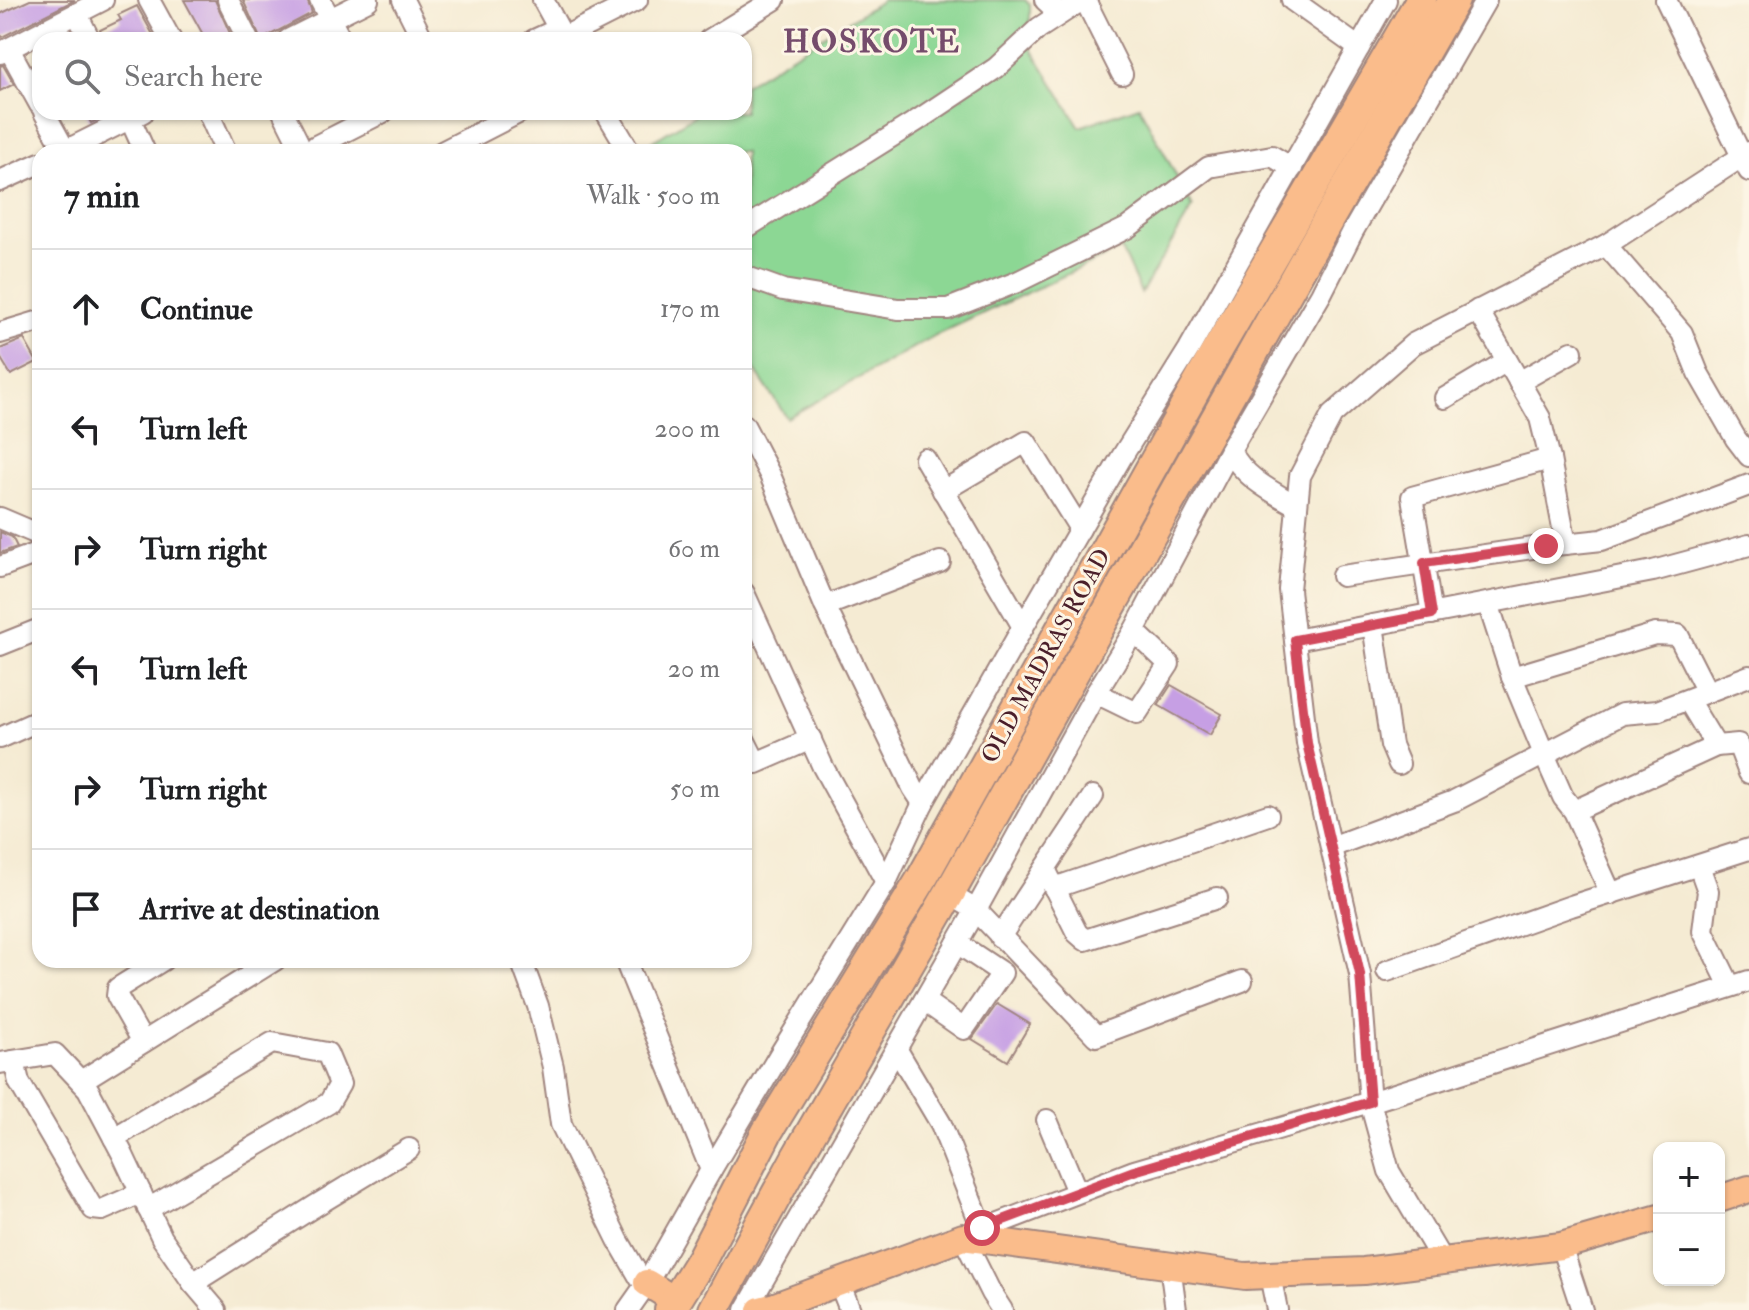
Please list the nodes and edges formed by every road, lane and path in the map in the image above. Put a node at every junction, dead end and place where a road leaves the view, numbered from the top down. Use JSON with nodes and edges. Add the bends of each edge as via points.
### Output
{"nodes":[{"id":1,"x":103,"y":0,"type":"edge"},
{"id":2,"x":149,"y":0,"type":"edge"},
{"id":3,"x":228,"y":0,"type":"edge"},
{"id":4,"x":320,"y":0,"type":"edge"},
{"id":5,"x":368,"y":0,"type":"edge"},
{"id":6,"x":403,"y":0,"type":"edge"},
{"id":7,"x":543,"y":0,"type":"edge"},
{"id":8,"x":637,"y":0,"type":"edge"},
{"id":9,"x":774,"y":0,"type":"edge"},
{"id":10,"x":1084,"y":0,"type":"edge"},
{"id":11,"x":1292,"y":0,"type":"edge"},
{"id":12,"x":1386,"y":0,"type":"edge"},
{"id":13,"x":1421,"y":0,"type":"edge"},
{"id":14,"x":1454,"y":0,"type":"edge"},
{"id":15,"x":1486,"y":0,"type":"edge"},
{"id":16,"x":1666,"y":0,"type":"edge"},
{"id":17,"x":1053,"y":7,"type":"edge"},
{"id":18,"x":77,"y":14,"type":"junction"},
{"id":19,"x":330,"y":19,"type":"junction"},
{"id":20,"x":41,"y":32,"type":"edge"},
{"id":21,"x":86,"y":32,"type":"edge"},
{"id":22,"x":167,"y":32,"type":"edge"},
{"id":23,"x":244,"y":32,"type":"edge"},
{"id":24,"x":304,"y":32,"type":"edge"},
{"id":25,"x":337,"y":32,"type":"edge"},
{"id":26,"x":419,"y":32,"type":"edge"},
{"id":27,"x":560,"y":32,"type":"edge"},
{"id":28,"x":568,"y":32,"type":"edge"},
{"id":29,"x":722,"y":32,"type":"edge"},
{"id":30,"x":32,"y":37,"type":"edge"},
{"id":31,"x":1359,"y":48,"type":"junction"},
{"id":32,"x":4,"y":51,"type":"edge"},
{"id":33,"x":1122,"y":74,"type":"dead end"},
{"id":34,"x":32,"y":93,"type":"edge"},
{"id":35,"x":48,"y":120,"type":"edge"},
{"id":36,"x":122,"y":120,"type":"edge"},
{"id":37,"x":135,"y":120,"type":"edge"},
{"id":38,"x":212,"y":120,"type":"edge"},
{"id":39,"x":289,"y":120,"type":"edge"},
{"id":40,"x":365,"y":120,"type":"edge"},
{"id":41,"x":504,"y":120,"type":"edge"},
{"id":42,"x":611,"y":120,"type":"edge"},
{"id":43,"x":61,"y":144,"type":"edge"},
{"id":44,"x":79,"y":144,"type":"edge"},
{"id":45,"x":142,"y":144,"type":"edge"},
{"id":46,"x":222,"y":144,"type":"edge"},
{"id":47,"x":305,"y":144,"type":"edge"},
{"id":48,"x":319,"y":144,"type":"edge"},
{"id":49,"x":458,"y":144,"type":"edge"},
{"id":50,"x":625,"y":144,"type":"edge"},
{"id":51,"x":1747,"y":160,"type":"edge"},
{"id":52,"x":32,"y":167,"type":"edge"},
{"id":53,"x":0,"y":181,"type":"edge"},
{"id":54,"x":1326,"y":200,"type":"junction"},
{"id":55,"x":752,"y":224,"type":"edge"},
{"id":56,"x":1606,"y":245,"type":"junction"},
{"id":57,"x":752,"y":279,"type":"edge"},
{"id":58,"x":1478,"y":310,"type":"junction"},
{"id":59,"x":32,"y":323,"type":"edge"},
{"id":60,"x":0,"y":333,"type":"edge"},
{"id":61,"x":1572,"y":352,"type":"dead end"},
{"id":62,"x":1200,"y":355,"type":"junction"},
{"id":63,"x":1507,"y":361,"type":"junction"},
{"id":64,"x":1519,"y":382,"type":"junction"},
{"id":65,"x":1445,"y":398,"type":"dead end"},
{"id":66,"x":752,"y":440,"type":"edge"},
{"id":67,"x":1230,"y":450,"type":"junction"},
{"id":68,"x":1749,"y":456,"type":"edge"},
{"id":69,"x":925,"y":459,"type":"dead end"},
{"id":70,"x":1550,"y":459,"type":"junction"},
{"id":71,"x":1749,"y":485,"type":"edge"},
{"id":72,"x":943,"y":491,"type":"junction"},
{"id":73,"x":1297,"y":506,"type":"junction"},
{"id":74,"x":0,"y":518,"type":"edge"},
{"id":75,"x":1080,"y":529,"type":"junction"},
{"id":76,"x":32,"y":532,"type":"edge"},
{"id":77,"x":1566,"y":544,"type":"junction"},
{"id":78,"x":1749,"y":545,"type":"edge"},
{"id":79,"x":32,"y":555,"type":"edge"},
{"id":80,"x":940,"y":562,"type":"dead end"},
{"id":81,"x":1424,"y":563,"type":"junction"},
{"id":82,"x":0,"y":567,"type":"edge"},
{"id":83,"x":1342,"y":576,"type":"dead end"},
{"id":84,"x":1488,"y":603,"type":"junction"},
{"id":85,"x":825,"y":606,"type":"junction"},
{"id":86,"x":752,"y":610,"type":"edge"},
{"id":87,"x":1432,"y":614,"type":"junction"},
{"id":88,"x":1373,"y":625,"type":"junction"},
{"id":89,"x":1023,"y":627,"type":"junction"},
{"id":90,"x":1134,"y":631,"type":"junction"},
{"id":91,"x":32,"y":632,"type":"edge"},
{"id":92,"x":1295,"y":640,"type":"junction"},
{"id":93,"x":0,"y":645,"type":"edge"},
{"id":94,"x":1749,"y":676,"type":"edge"},
{"id":95,"x":1512,"y":677,"type":"junction"},
{"id":96,"x":1096,"y":693,"type":"junction"},
{"id":97,"x":1697,"y":696,"type":"junction"},
{"id":98,"x":32,"y":724,"type":"edge"},
{"id":99,"x":0,"y":738,"type":"edge"},
{"id":100,"x":811,"y":739,"type":"junction"},
{"id":101,"x":1716,"y":746,"type":"junction"},
{"id":102,"x":1544,"y":754,"type":"junction"},
{"id":103,"x":752,"y":755,"type":"edge"},
{"id":104,"x":1399,"y":764,"type":"dead end"},
{"id":105,"x":1749,"y":773,"type":"edge"},
{"id":106,"x":1093,"y":796,"type":"dead end"},
{"id":107,"x":923,"y":803,"type":"junction"},
{"id":108,"x":1574,"y":811,"type":"junction"},
{"id":109,"x":1268,"y":815,"type":"dead end"},
{"id":110,"x":1331,"y":847,"type":"junction"},
{"id":111,"x":1749,"y":849,"type":"edge"},
{"id":112,"x":1699,"y":866,"type":"junction"},
{"id":113,"x":1045,"y":869,"type":"junction"},
{"id":114,"x":886,"y":882,"type":"junction"},
{"id":115,"x":1054,"y":888,"type":"junction"},
{"id":116,"x":949,"y":894,"type":"junction"},
{"id":117,"x":1611,"y":894,"type":"junction"},
{"id":118,"x":1217,"y":898,"type":"dead end"},
{"id":119,"x":976,"y":910,"type":"junction"},
{"id":120,"x":1000,"y":937,"type":"junction"},
{"id":121,"x":957,"y":943,"type":"junction"},
{"id":122,"x":150,"y":968,"type":"edge"},
{"id":123,"x":262,"y":968,"type":"edge"},
{"id":124,"x":524,"y":968,"type":"edge"},
{"id":125,"x":628,"y":968,"type":"edge"},
{"id":126,"x":1387,"y":971,"type":"dead end"},
{"id":127,"x":1242,"y":981,"type":"dead end"},
{"id":128,"x":1739,"y":984,"type":"edge"},
{"id":129,"x":924,"y":1001,"type":"junction"},
{"id":130,"x":143,"y":1042,"type":"junction"},
{"id":131,"x":897,"y":1050,"type":"junction"},
{"id":132,"x":7,"y":1062,"type":"edge"},
{"id":133,"x":81,"y":1081,"type":"junction"},
{"id":134,"x":1370,"y":1102,"type":"junction"},
{"id":135,"x":1047,"y":1120,"type":"dead end"},
{"id":136,"x":114,"y":1138,"type":"junction"},
{"id":137,"x":409,"y":1149,"type":"dead end"},
{"id":138,"x":711,"y":1170,"type":"junction"},
{"id":139,"x":1749,"y":1189,"type":"edge"},
{"id":140,"x":1077,"y":1192,"type":"junction"},
{"id":141,"x":1725,"y":1197,"type":"edge"},
{"id":142,"x":144,"y":1201,"type":"junction"},
{"id":143,"x":1653,"y":1220,"type":"edge"},
{"id":144,"x":972,"y":1232,"type":"junction"},
{"id":145,"x":1561,"y":1246,"type":"junction"},
{"id":146,"x":1443,"y":1262,"type":"junction"},
{"id":147,"x":1170,"y":1265,"type":"junction"},
{"id":148,"x":1270,"y":1275,"type":"junction"},
{"id":149,"x":839,"y":1282,"type":"junction"},
{"id":150,"x":193,"y":1283,"type":"junction"},
{"id":151,"x":647,"y":1283,"type":"junction"},
{"id":152,"x":792,"y":1305,"type":"edge"},
{"id":153,"x":673,"y":1306,"type":"edge"},
{"id":154,"x":216,"y":1310,"type":"edge"},
{"id":155,"x":628,"y":1310,"type":"edge"},
{"id":156,"x":714,"y":1310,"type":"edge"},
{"id":157,"x":746,"y":1310,"type":"edge"},
{"id":158,"x":760,"y":1310,"type":"edge"},
{"id":159,"x":850,"y":1310,"type":"edge"},
{"id":160,"x":1002,"y":1310,"type":"edge"},
{"id":161,"x":1176,"y":1310,"type":"edge"},
{"id":162,"x":1277,"y":1310,"type":"edge"},
{"id":163,"x":1582,"y":1310,"type":"edge"}],
"edges":[{"from":1,"to":18,"type":"street"},
{"from":2,"to":22,"type":"street"},
{"from":3,"to":23,"type":"street"},
{"from":4,"to":19,"type":"street"},
{"from":5,"to":19,"type":"street"},
{"from":6,"to":26,"type":"street"},
{"from":7,"to":27,"type":"street"},
{"from":8,"to":28,"type":"street"},
{"from":9,"to":29,"type":"street"},
{"from":10,"to":17,"type":"street"},
{"from":10,"to":33,"type":"street"},
{"from":11,"to":31,"type":"street"},
{"from":12,"to":31,"type":"street"},
{"from":13,"to":54,"type":"highway","name":"OLD MADRAS ROAD"},
{"from":14,"to":54,"type":"highway","name":"OLD MADRAS ROAD"},
{"from":15,"to":54,"type":"street"},
{"from":16,"to":51,"type":"street"},
{"from":17,"to":55,"type":"street","via":[[1039,28],[996,68]]},
{"from":18,"to":20,"type":"street"},
{"from":18,"to":21,"type":"street"},
{"from":19,"to":24,"type":"street"},
{"from":19,"to":25,"type":"street"},
{"from":30,"to":32,"type":"street"},
{"from":31,"to":54,"type":"street"},
{"from":32,"to":34,"type":"street"},
{"from":35,"to":43,"type":"street"},
{"from":36,"to":44,"type":"street"},
{"from":37,"to":45,"type":"street"},
{"from":38,"to":46,"type":"street"},
{"from":39,"to":47,"type":"street"},
{"from":40,"to":48,"type":"street"},
{"from":41,"to":49,"type":"street"},
{"from":42,"to":50,"type":"street"},
{"from":51,"to":56,"type":"street"},
{"from":52,"to":53,"type":"street"},
{"from":54,"to":57,"type":"street","via":[[1272,156],[1209,167],[1127,228],[948,309],[898,309],[797,293]]},
{"from":54,"to":62,"type":"highway","name":"OLD MADRAS ROAD"},
{"from":54,"to":67,"type":"street","via":[[1321,294]]},
{"from":54,"to":116,"type":"highway","name":"OLD MADRAS ROAD"},
{"from":56,"to":58,"type":"street"},
{"from":56,"to":68,"type":"street","via":[[1682,333],[1698,373]]},
{"from":58,"to":63,"type":"street"},
{"from":58,"to":73,"type":"street","via":[[1413,344],[1332,415],[1300,476]]},
{"from":59,"to":60,"type":"street"},
{"from":61,"to":64,"type":"street"},
{"from":62,"to":75,"type":"street","via":[[1121,458]]},
{"from":62,"to":153,"type":"highway","name":"OLD MADRAS ROAD","via":[[921,880],[767,1132]]},
{"from":63,"to":64,"type":"street"},
{"from":63,"to":65,"type":"street"},
{"from":64,"to":70,"type":"street","via":[[1540,418]]},
{"from":66,"to":85,"type":"street"},
{"from":67,"to":73,"type":"street","via":[[1243,470]]},
{"from":67,"to":90,"type":"street"},
{"from":69,"to":72,"type":"street"},
{"from":70,"to":77,"type":"street"},
{"from":70,"to":81,"type":"street","via":[[1412,497]]},
{"from":71,"to":77,"type":"street","via":[[1602,540]]},
{"from":72,"to":75,"type":"street","via":[[1026,442]]},
{"from":72,"to":89,"type":"street"},
{"from":73,"to":92,"type":"street","via":[[1289,590]]},
{"from":74,"to":76,"type":"street"},
{"from":75,"to":89,"type":"street"},
{"from":77,"to":81,"type":"street"},
{"from":78,"to":84,"type":"street","via":[[1653,571]]},
{"from":79,"to":82,"type":"street"},
{"from":80,"to":85,"type":"street"},
{"from":81,"to":83,"type":"street"},
{"from":81,"to":87,"type":"street"},
{"from":84,"to":87,"type":"street"},
{"from":84,"to":95,"type":"street"},
{"from":85,"to":107,"type":"street"},
{"from":86,"to":100,"type":"street"},
{"from":87,"to":88,"type":"street"},
{"from":88,"to":92,"type":"street"},
{"from":88,"to":104,"type":"street","via":[[1391,745]]},
{"from":89,"to":107,"type":"street"},
{"from":90,"to":96,"type":"street"},
{"from":90,"to":96,"type":"street","via":[[1169,664],[1137,713]]},
{"from":91,"to":93,"type":"street"},
{"from":92,"to":110,"type":"street","via":[[1307,743]]},
{"from":94,"to":97,"type":"street"},
{"from":95,"to":97,"type":"street","via":[[1655,634],[1678,635]]},
{"from":95,"to":102,"type":"street"},
{"from":96,"to":119,"type":"street"},
{"from":97,"to":101,"type":"street"},
{"from":97,"to":102,"type":"street","via":[[1657,711],[1622,714]]},
{"from":98,"to":99,"type":"street"},
{"from":100,"to":103,"type":"street","via":[[756,763]]},
{"from":100,"to":114,"type":"street"},
{"from":101,"to":105,"type":"street","via":[[1738,744]]},
{"from":101,"to":108,"type":"street"},
{"from":102,"to":108,"type":"street"},
{"from":102,"to":110,"type":"street","via":[[1454,801]]},
{"from":106,"to":113,"type":"street"},
{"from":107,"to":114,"type":"street"},
{"from":108,"to":117,"type":"street"},
{"from":109,"to":115,"type":"street"},
{"from":110,"to":134,"type":"street","via":[[1360,974]]},
{"from":111,"to":112,"type":"street"},
{"from":112,"to":117,"type":"street"},
{"from":112,"to":128,"type":"street","via":[[1708,891],[1703,931]]},
{"from":113,"to":115,"type":"street"},
{"from":113,"to":120,"type":"street"},
{"from":114,"to":138,"type":"street"},
{"from":115,"to":118,"type":"street","via":[[1085,940]]},
{"from":116,"to":119,"type":"street"},
{"from":116,"to":156,"type":"highway","name":"OLD MADRAS ROAD"},
{"from":117,"to":126,"type":"street"},
{"from":119,"to":120,"type":"street"},
{"from":119,"to":121,"type":"street"},
{"from":120,"to":127,"type":"street","via":[[1096,1036]]},
{"from":121,"to":129,"type":"street"},
{"from":121,"to":129,"type":"street","via":[[1002,973],[964,1029]]},
{"from":122,"to":130,"type":"street","via":[[118,988],[117,996]]},
{"from":123,"to":130,"type":"street"},
{"from":124,"to":151,"type":"street","via":[[553,1067],[561,1124],[618,1240]]},
{"from":125,"to":138,"type":"street"},
{"from":128,"to":134,"type":"street"},
{"from":129,"to":131,"type":"street"},
{"from":130,"to":133,"type":"street"},
{"from":131,"to":144,"type":"street","via":[[941,1124]]},
{"from":131,"to":157,"type":"street"},
{"from":132,"to":133,"type":"street","via":[[55,1054]]},
{"from":132,"to":142,"type":"street","via":[[93,1209]]},
{"from":133,"to":136,"type":"street"},
{"from":134,"to":140,"type":"street"},
{"from":134,"to":146,"type":"street","via":[[1389,1171]]},
{"from":135,"to":140,"type":"street"},
{"from":136,"to":142,"type":"street"},
{"from":136,"to":142,"type":"street","via":[[272,1043],[327,1053],[340,1084],[329,1103]]},
{"from":137,"to":150,"type":"street"},
{"from":138,"to":151,"type":"street"},
{"from":139,"to":141,"type":"main road"},
{"from":140,"to":144,"type":"street"},
{"from":142,"to":150,"type":"street"},
{"from":143,"to":145,"type":"main road"},
{"from":144,"to":147,"type":"main road"},
{"from":144,"to":149,"type":"main road"},
{"from":144,"to":160,"type":"street","via":[[991,1293]]},
{"from":145,"to":146,"type":"main road"},
{"from":145,"to":163,"type":"street"},
{"from":146,"to":148,"type":"main road"},
{"from":147,"to":148,"type":"main road"},
{"from":147,"to":161,"type":"street"},
{"from":148,"to":162,"type":"street"},
{"from":149,"to":152,"type":"main road"},
{"from":149,"to":159,"type":"street"},
{"from":150,"to":154,"type":"street"},
{"from":151,"to":153,"type":"main road"},
{"from":151,"to":155,"type":"street"},
{"from":152,"to":158,"type":"main road"}]}
